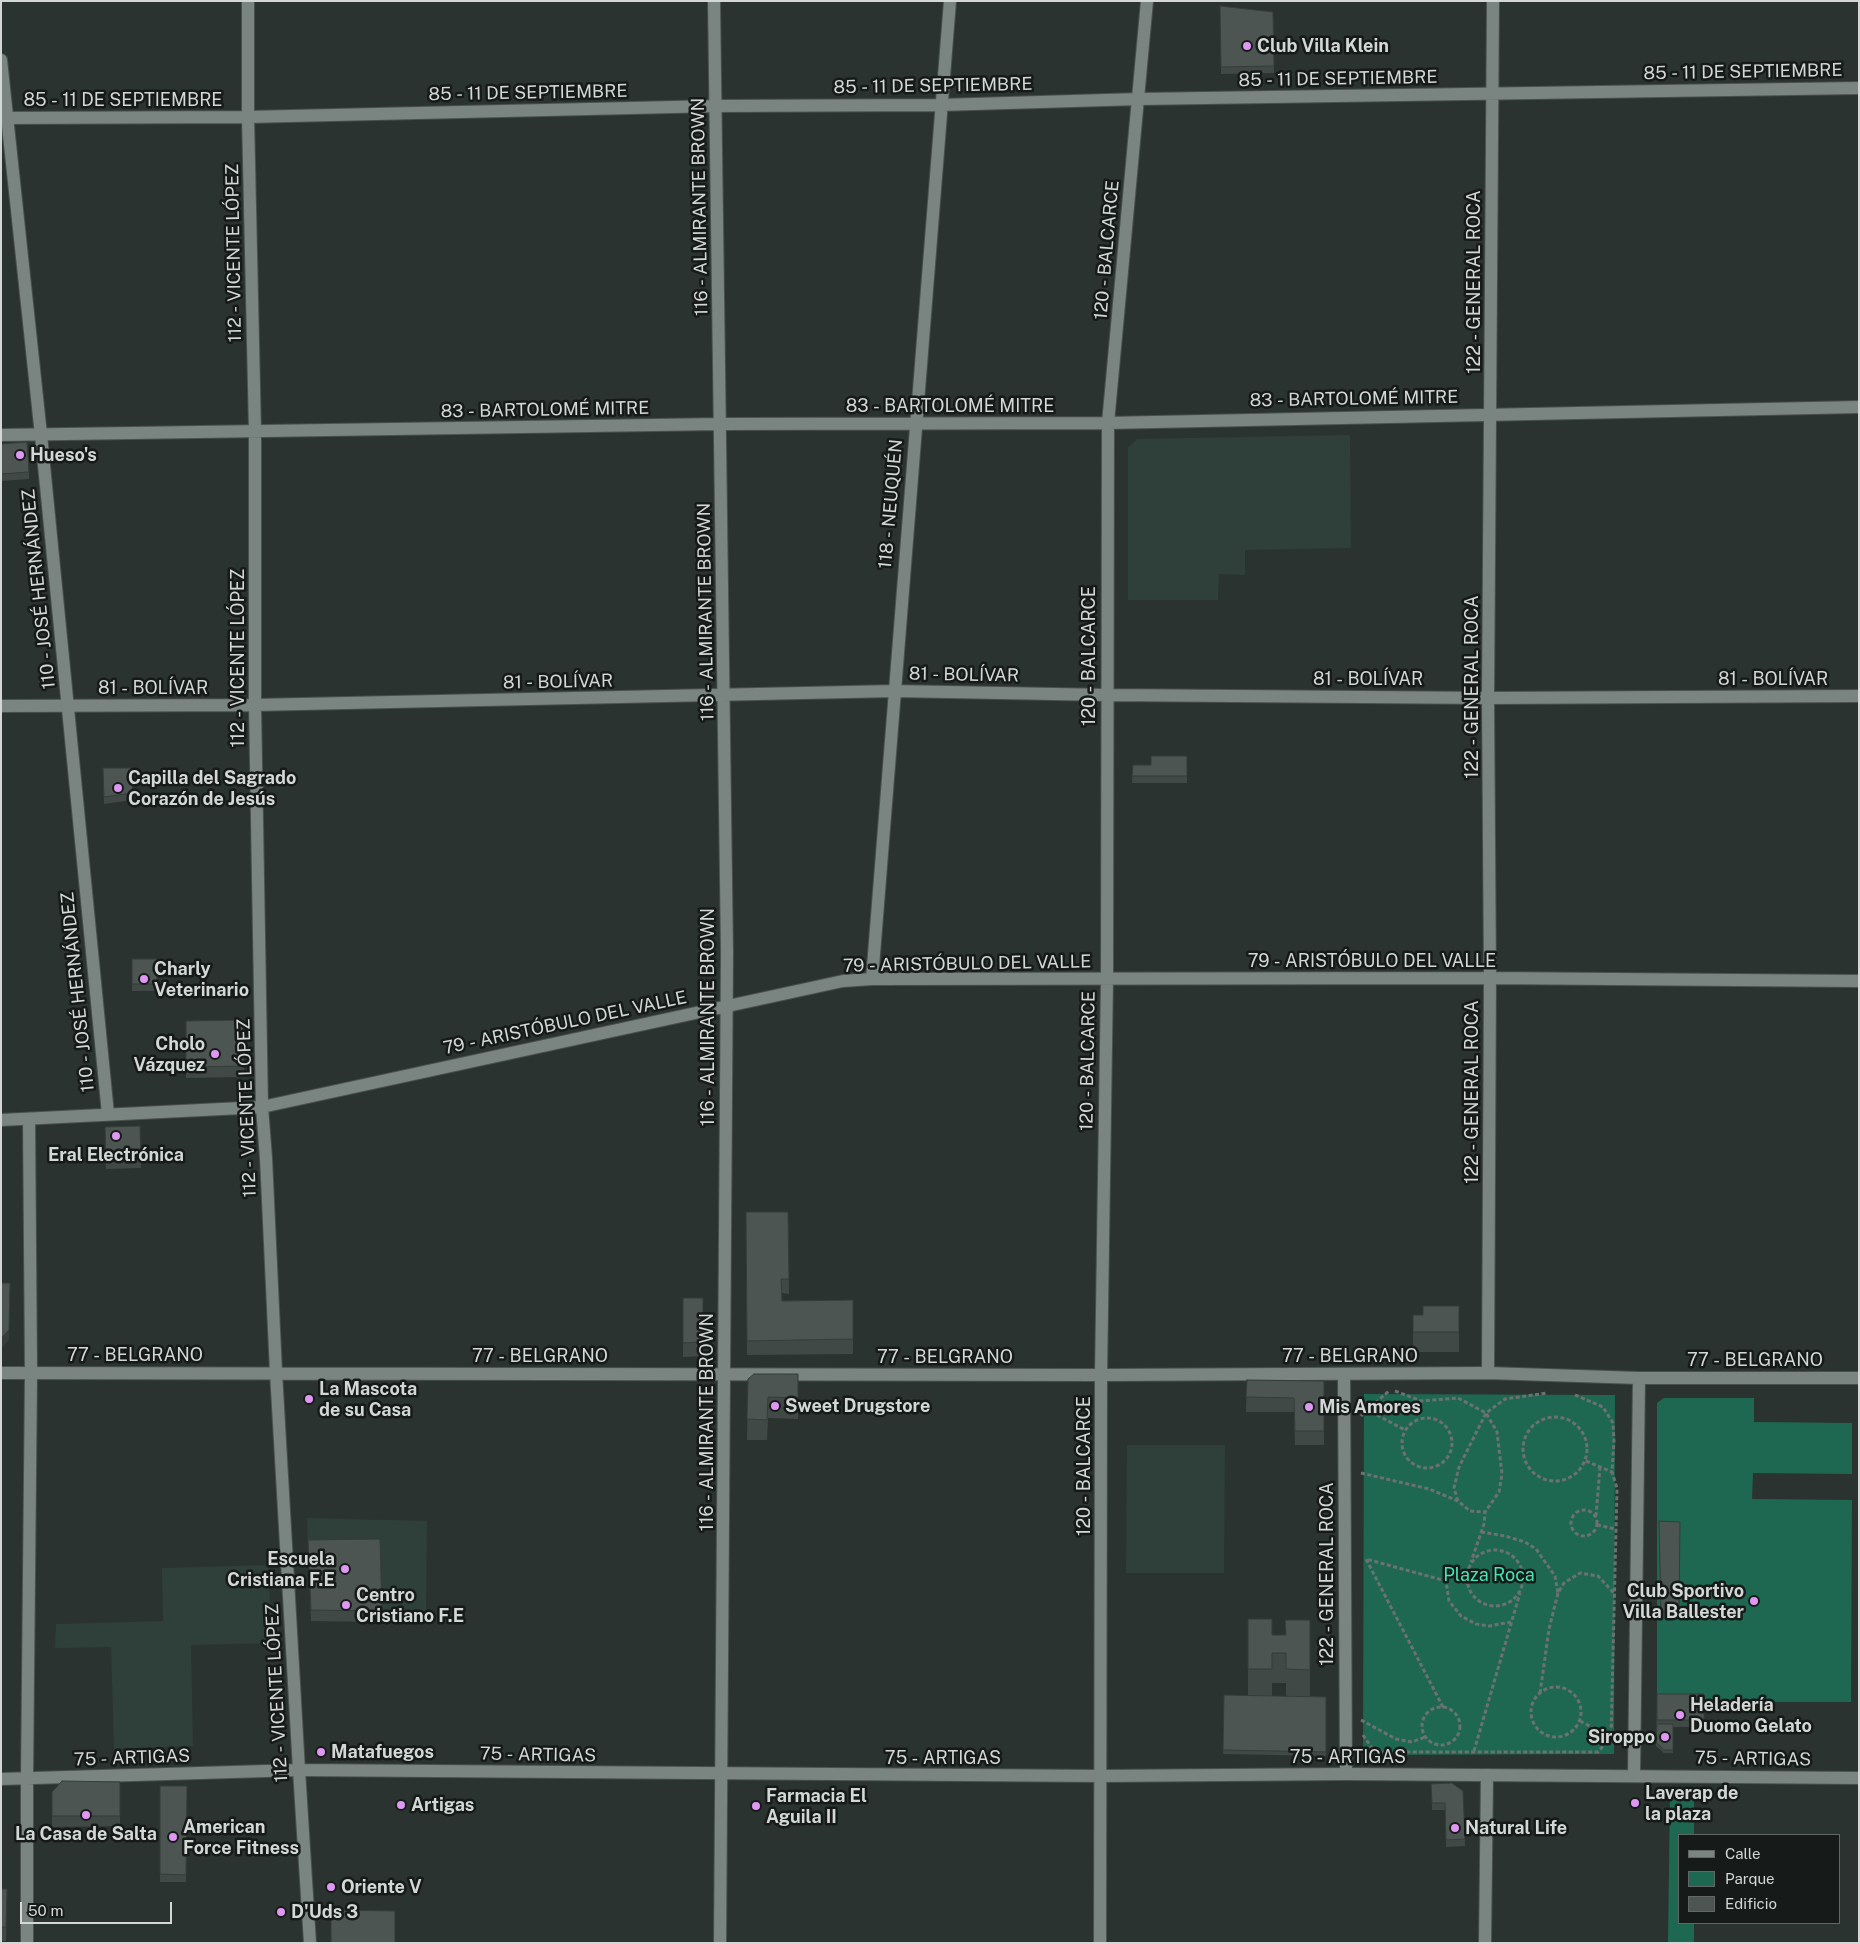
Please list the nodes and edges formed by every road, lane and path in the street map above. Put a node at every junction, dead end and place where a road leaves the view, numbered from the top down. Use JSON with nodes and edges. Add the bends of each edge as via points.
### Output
{"nodes":[{"id":1,"x":248,"y":1,"type":"edge"},
{"id":2,"x":714,"y":1,"type":"edge"},
{"id":3,"x":950,"y":1,"type":"edge"},
{"id":4,"x":1147,"y":1,"type":"edge"},
{"id":5,"x":1493,"y":1,"type":"edge"},
{"id":6,"x":1,"y":60,"type":"edge"},
{"id":7,"x":1859,"y":88,"type":"edge"},
{"id":8,"x":1493,"y":94,"type":"junction"},
{"id":9,"x":1139,"y":99,"type":"junction"},
{"id":10,"x":941,"y":105,"type":"junction"},
{"id":11,"x":716,"y":106,"type":"junction"},
{"id":12,"x":248,"y":117,"type":"junction"},
{"id":13,"x":4,"y":118,"type":"edge"},
{"id":14,"x":1859,"y":407,"type":"edge"},
{"id":15,"x":1491,"y":414,"type":"junction"},
{"id":16,"x":916,"y":423,"type":"junction"},
{"id":17,"x":1108,"y":423,"type":"junction"},
{"id":18,"x":720,"y":424,"type":"junction"},
{"id":19,"x":255,"y":432,"type":"junction"},
{"id":20,"x":1,"y":435,"type":"edge"},
{"id":21,"x":41,"y":435,"type":"junction"},
{"id":22,"x":894,"y":691,"type":"junction"},
{"id":23,"x":1107,"y":695,"type":"junction"},
{"id":24,"x":725,"y":696,"type":"junction"},
{"id":25,"x":1859,"y":696,"type":"edge"},
{"id":26,"x":1488,"y":698,"type":"junction"},
{"id":27,"x":255,"y":705,"type":"junction"},
{"id":28,"x":1,"y":706,"type":"edge"},
{"id":29,"x":68,"y":706,"type":"junction"},
{"id":30,"x":1490,"y":978,"type":"junction"},
{"id":31,"x":872,"y":979,"type":"junction"},
{"id":32,"x":1107,"y":980,"type":"junction"},
{"id":33,"x":1859,"y":981,"type":"edge"},
{"id":34,"x":726,"y":1006,"type":"junction"},
{"id":35,"x":262,"y":1107,"type":"junction"},
{"id":36,"x":108,"y":1114,"type":"junction"},
{"id":37,"x":30,"y":1119,"type":"junction"},
{"id":38,"x":1,"y":1120,"type":"edge"},
{"id":39,"x":276,"y":1372,"type":"junction"},
{"id":40,"x":1,"y":1373,"type":"edge"},
{"id":41,"x":31,"y":1373,"type":"junction"},
{"id":42,"x":1488,"y":1373,"type":"junction"},
{"id":43,"x":725,"y":1374,"type":"junction"},
{"id":44,"x":1344,"y":1374,"type":"junction"},
{"id":45,"x":1102,"y":1375,"type":"junction"},
{"id":46,"x":1639,"y":1378,"type":"junction"},
{"id":47,"x":1859,"y":1378,"type":"edge"},
{"id":48,"x":1550,"y":1392,"type":"dead end"},
{"id":49,"x":1568,"y":1394,"type":"dead end"},
{"id":50,"x":1421,"y":1401,"type":"junction"},
{"id":51,"x":1486,"y":1413,"type":"junction"},
{"id":52,"x":1360,"y":1416,"type":"dead end"},
{"id":53,"x":1405,"y":1430,"type":"junction"},
{"id":54,"x":1586,"y":1461,"type":"junction"},
{"id":55,"x":1600,"y":1467,"type":"junction"},
{"id":56,"x":1358,"y":1472,"type":"dead end"},
{"id":57,"x":1612,"y":1472,"type":"junction"},
{"id":58,"x":1458,"y":1501,"type":"junction"},
{"id":59,"x":1485,"y":1512,"type":"junction"},
{"id":60,"x":1596,"y":1517,"type":"junction"},
{"id":61,"x":1597,"y":1525,"type":"junction"},
{"id":62,"x":1616,"y":1529,"type":"junction"},
{"id":63,"x":1481,"y":1532,"type":"junction"},
{"id":64,"x":1472,"y":1562,"type":"junction"},
{"id":65,"x":1520,"y":1590,"type":"junction"},
{"id":66,"x":1558,"y":1593,"type":"junction"},
{"id":67,"x":1615,"y":1593,"type":"junction"},
{"id":68,"x":1511,"y":1622,"type":"junction"},
{"id":69,"x":1540,"y":1693,"type":"junction"},
{"id":70,"x":1443,"y":1707,"type":"junction"},
{"id":71,"x":1580,"y":1721,"type":"junction"},
{"id":72,"x":1357,"y":1727,"type":"dead end"},
{"id":73,"x":1362,"y":1733,"type":"dead end"},
{"id":74,"x":1425,"y":1737,"type":"junction"},
{"id":75,"x":1611,"y":1737,"type":"junction"},
{"id":76,"x":1474,"y":1751,"type":"junction"},
{"id":77,"x":299,"y":1770,"type":"junction"},
{"id":78,"x":722,"y":1774,"type":"junction"},
{"id":79,"x":1346,"y":1774,"type":"junction"},
{"id":80,"x":1487,"y":1775,"type":"junction"},
{"id":81,"x":1634,"y":1775,"type":"junction"},
{"id":82,"x":1101,"y":1776,"type":"junction"},
{"id":83,"x":1859,"y":1778,"type":"edge"},
{"id":84,"x":1,"y":1779,"type":"edge"},
{"id":85,"x":27,"y":1779,"type":"junction"},
{"id":86,"x":27,"y":1943,"type":"edge"},
{"id":87,"x":310,"y":1943,"type":"edge"},
{"id":88,"x":720,"y":1943,"type":"edge"},
{"id":89,"x":1100,"y":1943,"type":"edge"},
{"id":90,"x":1485,"y":1943,"type":"edge"}],
"edges":[{"from":1,"to":12,"type":"street","name":"112 - VICENTE LÓPEZ"},
{"from":2,"to":11,"type":"street","name":"116 - ALMIRANTE BROWN"},
{"from":3,"to":10,"type":"street","name":"118 - NEUQUÉN"},
{"from":4,"to":9,"type":"street","name":"120 - BALCARCE"},
{"from":5,"to":8,"type":"street","name":"122 - GENERAL ROCA"},
{"from":6,"to":13,"type":"street","name":"110 - JOSÉ HERNÁNDEZ"},
{"from":7,"to":8,"type":"street","name":"85 - 11 DE SEPTIEMBRE"},
{"from":8,"to":9,"type":"street","name":"85 - 11 DE SEPTIEMBRE"},
{"from":8,"to":15,"type":"street","name":"122 - GENERAL ROCA"},
{"from":9,"to":10,"type":"street","name":"85 - 11 DE SEPTIEMBRE"},
{"from":9,"to":17,"type":"street","name":"120 - BALCARCE"},
{"from":10,"to":11,"type":"street","name":"85 - 11 DE SEPTIEMBRE"},
{"from":10,"to":16,"type":"street","name":"118 - NEUQUÉN"},
{"from":11,"to":12,"type":"street","name":"85 - 11 DE SEPTIEMBRE"},
{"from":11,"to":18,"type":"street","name":"116 - ALMIRANTE BROWN"},
{"from":12,"to":13,"type":"street","name":"85 - 11 DE SEPTIEMBRE"},
{"from":12,"to":19,"type":"street","name":"112 - VICENTE LÓPEZ"},
{"from":13,"to":21,"type":"street","name":"110 - JOSÉ HERNÁNDEZ"},
{"from":14,"to":15,"type":"street","name":"83 - BARTOLOMÉ MITRE"},
{"from":15,"to":17,"type":"street","name":"83 - BARTOLOMÉ MITRE"},
{"from":15,"to":26,"type":"street","name":"122 - GENERAL ROCA"},
{"from":16,"to":17,"type":"street","name":"83 - BARTOLOMÉ MITRE"},
{"from":16,"to":18,"type":"street","name":"83 - BARTOLOMÉ MITRE"},
{"from":16,"to":22,"type":"street","name":"118 - NEUQUÉN"},
{"from":17,"to":23,"type":"street","name":"120 - BALCARCE"},
{"from":18,"to":19,"type":"street","name":"83 - BARTOLOMÉ MITRE"},
{"from":18,"to":24,"type":"street","name":"116 - ALMIRANTE BROWN"},
{"from":19,"to":21,"type":"street","name":"83 - BARTOLOMÉ MITRE"},
{"from":19,"to":27,"type":"street","name":"112 - VICENTE LÓPEZ"},
{"from":20,"to":21,"type":"street","name":"83 - BARTOLOMÉ MITRE"},
{"from":21,"to":29,"type":"street","name":"110 - JOSÉ HERNÁNDEZ"},
{"from":22,"to":23,"type":"street","name":"81 - BOLÍVAR"},
{"from":22,"to":24,"type":"street","name":"81 - BOLÍVAR"},
{"from":22,"to":31,"type":"street","name":"118 - NEUQUÉN"},
{"from":23,"to":26,"type":"street","name":"81 - BOLÍVAR"},
{"from":23,"to":32,"type":"street","name":"120 - BALCARCE"},
{"from":24,"to":27,"type":"street","name":"81 - BOLÍVAR"},
{"from":24,"to":34,"type":"street","name":"116 - ALMIRANTE BROWN"},
{"from":25,"to":26,"type":"street","name":"81 - BOLÍVAR"},
{"from":26,"to":30,"type":"street","name":"122 - GENERAL ROCA"},
{"from":27,"to":29,"type":"street","name":"81 - BOLÍVAR"},
{"from":27,"to":35,"type":"street","name":"112 - VICENTE LÓPEZ"},
{"from":28,"to":29,"type":"street","name":"81 - BOLÍVAR"},
{"from":29,"to":36,"type":"street","name":"110 - JOSÉ HERNÁNDEZ"},
{"from":30,"to":32,"type":"street","name":"79 - ARISTÓBULO DEL VALLE"},
{"from":30,"to":33,"type":"street","name":"79 - ARISTÓBULO DEL VALLE"},
{"from":30,"to":42,"type":"street","name":"122 - GENERAL ROCA"},
{"from":31,"to":32,"type":"street","name":"79 - ARISTÓBULO DEL VALLE"},
{"from":31,"to":34,"type":"street","name":"79 - ARISTÓBULO DEL VALLE","via":[[843,981]]},
{"from":32,"to":45,"type":"street","name":"120 - BALCARCE"},
{"from":34,"to":35,"type":"street","name":"79 - ARISTÓBULO DEL VALLE"},
{"from":34,"to":43,"type":"street","name":"116 - ALMIRANTE BROWN"},
{"from":35,"to":36,"type":"street","name":"79 - ARISTÓBULO DEL VALLE"},
{"from":35,"to":39,"type":"street","name":"112 - VICENTE LÓPEZ"},
{"from":36,"to":37,"type":"street","name":"79 - ARISTÓBULO DEL VALLE"},
{"from":37,"to":38,"type":"street","name":"79 - ARISTÓBULO DEL VALLE"},
{"from":37,"to":41,"type":"street"},
{"from":39,"to":41,"type":"street","name":"77 - BELGRANO"},
{"from":39,"to":43,"type":"street","name":"77 - BELGRANO"},
{"from":39,"to":77,"type":"street","name":"112 - VICENTE LÓPEZ"},
{"from":40,"to":41,"type":"street","name":"77 - BELGRANO"},
{"from":41,"to":85,"type":"street"},
{"from":42,"to":44,"type":"street","name":"77 - BELGRANO"},
{"from":42,"to":46,"type":"street","name":"77 - BELGRANO"},
{"from":43,"to":45,"type":"street","name":"77 - BELGRANO"},
{"from":43,"to":78,"type":"street","name":"116 - ALMIRANTE BROWN"},
{"from":44,"to":45,"type":"street","name":"77 - BELGRANO"},
{"from":44,"to":79,"type":"street","name":"122 - GENERAL ROCA"},
{"from":45,"to":82,"type":"street","name":"120 - BALCARCE"},
{"from":46,"to":47,"type":"street","name":"77 - BELGRANO"},
{"from":46,"to":81,"type":"street"},
{"from":48,"to":51,"type":"path","via":[[1506,1399]]},
{"from":49,"to":57,"type":"path","via":[[1577,1394],[1604,1407],[1612,1422]]},
{"from":50,"to":51,"type":"path","via":[[1458,1398]]},
{"from":50,"to":52,"type":"path","via":[[1391,1389]]},
{"from":50,"to":53,"type":"path","via":[[1376,1415]]},
{"from":51,"to":58,"type":"path","via":[[1459,1467],[1454,1488]]},
{"from":51,"to":59,"type":"path","via":[[1497,1432],[1502,1474],[1499,1492]]},
{"from":53,"to":53,"type":"path","via":[[1402,1438],[1405,1455],[1417,1466],[1434,1467],[1442,1463],[1452,1450],[1451,1434],[1441,1421],[1425,1417]]},
{"from":54,"to":54,"type":"path","via":[[1588,1451],[1583,1431],[1567,1418],[1547,1417],[1538,1421],[1525,1437],[1524,1460],[1538,1477],[1549,1481],[1571,1478]]},
{"from":54,"to":55,"type":"path"},
{"from":55,"to":57,"type":"path"},
{"from":55,"to":60,"type":"path"},
{"from":56,"to":58,"type":"path","via":[[1429,1489]]},
{"from":57,"to":62,"type":"path","via":[[1617,1488]]},
{"from":58,"to":59,"type":"path","via":[[1470,1510]]},
{"from":59,"to":63,"type":"path"},
{"from":60,"to":61,"type":"path"},
{"from":60,"to":61,"type":"path","via":[[1586,1509],[1577,1511],[1571,1526],[1576,1534],[1585,1536]]},
{"from":61,"to":62,"type":"path"},
{"from":62,"to":67,"type":"path"},
{"from":63,"to":64,"type":"path"},
{"from":63,"to":66,"type":"path","via":[[1526,1542],[1536,1549],[1555,1576]]},
{"from":64,"to":65,"type":"path","via":[[1486,1551],[1496,1550],[1513,1556],[1522,1572]]},
{"from":64,"to":65,"type":"path","via":[[1466,1580],[1468,1589],[1480,1603],[1499,1606],[1515,1598]]},
{"from":65,"to":68,"type":"path"},
{"from":66,"to":67,"type":"path","via":[[1564,1583],[1580,1573],[1598,1576]]},
{"from":66,"to":69,"type":"path"},
{"from":67,"to":75,"type":"path"},
{"from":68,"to":70,"type":"path","via":[[1489,1626],[1476,1624],[1461,1616],[1449,1601],[1446,1581],[1366,1559]]},
{"from":68,"to":76,"type":"path"},
{"from":69,"to":71,"type":"path","via":[[1555,1687],[1570,1691],[1580,1705]]},
{"from":69,"to":71,"type":"path","via":[[1531,1707],[1531,1716],[1546,1735],[1562,1737]]},
{"from":70,"to":74,"type":"path","via":[[1431,1709],[1422,1719]]},
{"from":70,"to":74,"type":"path","via":[[1458,1717],[1458,1736],[1442,1746]]},
{"from":71,"to":75,"type":"path"},
{"from":72,"to":74,"type":"path","via":[[1358,1718],[1396,1739],[1412,1742]]},
{"from":73,"to":76,"type":"path","via":[[1375,1752]]},
{"from":75,"to":76,"type":"path","via":[[1598,1752]]},
{"from":77,"to":78,"type":"street","name":"75 - ARTIGAS"},
{"from":77,"to":85,"type":"street","name":"75 - ARTIGAS"},
{"from":77,"to":87,"type":"street","name":"112 - VICENTE LÓPEZ"},
{"from":78,"to":82,"type":"street","name":"75 - ARTIGAS"},
{"from":78,"to":88,"type":"street","name":"116 - ALMIRANTE BROWN"},
{"from":79,"to":80,"type":"street","name":"75 - ARTIGAS"},
{"from":79,"to":82,"type":"street","name":"75 - ARTIGAS"},
{"from":80,"to":81,"type":"street","name":"75 - ARTIGAS"},
{"from":80,"to":90,"type":"street"},
{"from":81,"to":83,"type":"street","name":"75 - ARTIGAS"},
{"from":82,"to":89,"type":"street","name":"120 - BALCARCE"},
{"from":84,"to":85,"type":"street","name":"75 - ARTIGAS"},
{"from":85,"to":86,"type":"street"}]}
